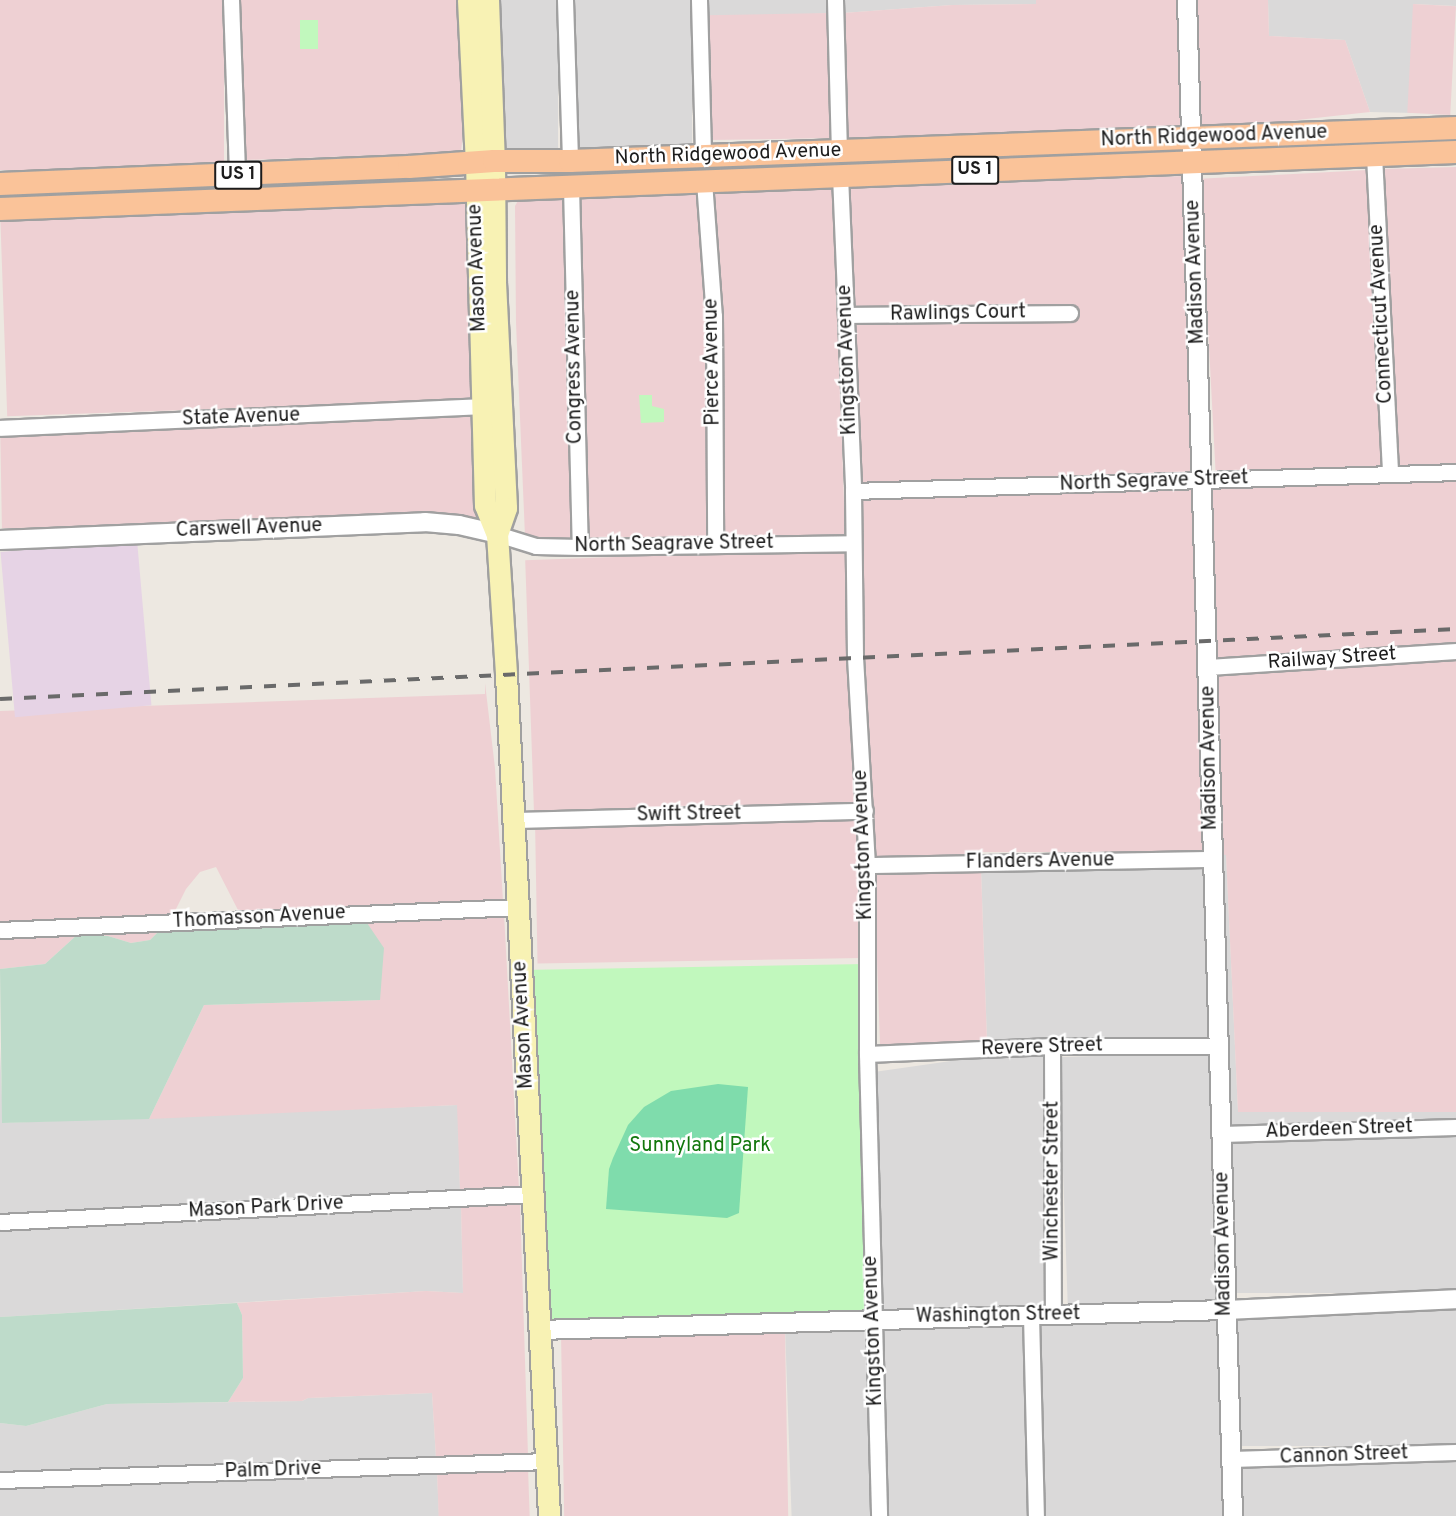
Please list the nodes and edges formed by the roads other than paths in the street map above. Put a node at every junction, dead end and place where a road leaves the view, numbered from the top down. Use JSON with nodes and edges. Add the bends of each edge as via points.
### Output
{"nodes":[{"id":1,"x":231,"y":0,"type":"edge"},
{"id":2,"x":468,"y":0,"type":"edge"},
{"id":3,"x":488,"y":0,"type":"edge"},
{"id":4,"x":565,"y":0,"type":"edge"},
{"id":5,"x":699,"y":0,"type":"edge"},
{"id":6,"x":836,"y":0,"type":"edge"},
{"id":7,"x":1187,"y":0,"type":"edge"},
{"id":8,"x":1456,"y":128,"type":"edge"},
{"id":9,"x":1192,"y":138,"type":"junction"},
{"id":10,"x":839,"y":150,"type":"junction"},
{"id":11,"x":1456,"y":152,"type":"edge"},
{"id":12,"x":703,"y":155,"type":"junction"},
{"id":13,"x":1374,"y":155,"type":"junction"},
{"id":14,"x":570,"y":161,"type":"junction"},
{"id":15,"x":485,"y":162,"type":"junction"},
{"id":16,"x":1192,"y":162,"type":"junction"},
{"id":17,"x":237,"y":175,"type":"junction"},
{"id":18,"x":840,"y":175,"type":"junction"},
{"id":19,"x":704,"y":181,"type":"junction"},
{"id":20,"x":0,"y":184,"type":"edge"},
{"id":21,"x":571,"y":186,"type":"junction"},
{"id":22,"x":484,"y":188,"type":"junction"},
{"id":23,"x":0,"y":209,"type":"edge"},
{"id":24,"x":1070,"y":313,"type":"dead end"},
{"id":25,"x":846,"y":315,"type":"junction"},
{"id":26,"x":482,"y":406,"type":"junction"},
{"id":27,"x":0,"y":428,"type":"edge"},
{"id":28,"x":1456,"y":472,"type":"edge"},
{"id":29,"x":1390,"y":474,"type":"junction"},
{"id":30,"x":1202,"y":481,"type":"junction"},
{"id":31,"x":852,"y":491,"type":"junction"},
{"id":32,"x":497,"y":534,"type":"junction"},
{"id":33,"x":0,"y":540,"type":"edge"},
{"id":34,"x":853,"y":543,"type":"junction"},
{"id":35,"x":715,"y":544,"type":"junction"},
{"id":36,"x":580,"y":547,"type":"junction"},
{"id":37,"x":1456,"y":651,"type":"edge"},
{"id":38,"x":1208,"y":667,"type":"junction"},
{"id":39,"x":865,"y":811,"type":"junction"},
{"id":40,"x":514,"y":820,"type":"junction"},
{"id":41,"x":1213,"y":859,"type":"junction"},
{"id":42,"x":867,"y":866,"type":"junction"},
{"id":43,"x":518,"y":907,"type":"junction"},
{"id":44,"x":0,"y":930,"type":"edge"},
{"id":45,"x":1052,"y":1046,"type":"junction"},
{"id":46,"x":1218,"y":1046,"type":"junction"},
{"id":47,"x":867,"y":1054,"type":"junction"},
{"id":48,"x":1456,"y":1127,"type":"edge"},
{"id":49,"x":1221,"y":1134,"type":"junction"},
{"id":50,"x":533,"y":1194,"type":"junction"},
{"id":51,"x":0,"y":1222,"type":"edge"},
{"id":52,"x":1456,"y":1299,"type":"edge"},
{"id":53,"x":1225,"y":1310,"type":"junction"},
{"id":54,"x":1053,"y":1315,"type":"junction"},
{"id":55,"x":1031,"y":1316,"type":"junction"},
{"id":56,"x":873,"y":1319,"type":"junction"},
{"id":57,"x":539,"y":1330,"type":"junction"},
{"id":58,"x":1456,"y":1452,"type":"edge"},
{"id":59,"x":1231,"y":1459,"type":"junction"},
{"id":60,"x":546,"y":1461,"type":"junction"},
{"id":61,"x":0,"y":1480,"type":"edge"},
{"id":62,"x":549,"y":1516,"type":"edge"},
{"id":63,"x":879,"y":1516,"type":"edge"},
{"id":64,"x":1036,"y":1516,"type":"edge"},
{"id":65,"x":1233,"y":1516,"type":"edge"}],
"edges":[{"from":1,"to":17,"type":"street"},
{"from":2,"to":15,"type":"main road","name":"Mason Avenue"},
{"from":3,"to":15,"type":"main road","name":"Mason Avenue"},
{"from":4,"to":14,"type":"street"},
{"from":5,"to":12,"type":"street"},
{"from":6,"to":10,"type":"street"},
{"from":7,"to":9,"type":"street","name":"Madison Avenue"},
{"from":8,"to":9,"type":"main road","name":"North Ridgewood Avenue","number":"US 1"},
{"from":9,"to":10,"type":"main road","name":"North Ridgewood Avenue","number":"US 1"},
{"from":9,"to":16,"type":"street","name":"Madison Avenue"},
{"from":10,"to":12,"type":"main road","name":"North Ridgewood Avenue","number":"US 1"},
{"from":11,"to":13,"type":"main road","name":"North Ridgewood Avenue","number":"US 1"},
{"from":12,"to":14,"type":"main road","name":"North Ridgewood Avenue","number":"US 1"},
{"from":13,"to":16,"type":"main road","name":"North Ridgewood Avenue","number":"US 1"},
{"from":13,"to":29,"type":"street","name":"Connecticut Avenue"},
{"from":14,"to":15,"type":"main road","name":"North Ridgewood Avenue","number":"US 1"},
{"from":15,"to":17,"type":"main road","name":"North Ridgewood Avenue","number":"US 1"},
{"from":15,"to":22,"type":"main road","name":"Mason Avenue"},
{"from":16,"to":18,"type":"main road","name":"North Ridgewood Avenue","number":"US 1"},
{"from":16,"to":30,"type":"street","name":"Madison Avenue"},
{"from":17,"to":20,"type":"main road","name":"North Ridgewood Avenue","number":"US 1"},
{"from":18,"to":19,"type":"main road","name":"North Ridgewood Avenue","number":"US 1"},
{"from":18,"to":25,"type":"street","name":"Kingston Avenue"},
{"from":19,"to":21,"type":"main road","name":"North Ridgewood Avenue","number":"US 1"},
{"from":19,"to":35,"type":"street","name":"Pierce Avenue","via":[[714,316]]},
{"from":21,"to":22,"type":"main road","name":"North Ridgewood Avenue","number":"US 1"},
{"from":21,"to":36,"type":"street","name":"Congress Avenue"},
{"from":22,"to":23,"type":"main road","name":"North Ridgewood Avenue","number":"US 1"},
{"from":22,"to":26,"type":"main road","name":"Mason Avenue"},
{"from":22,"to":32,"type":"main road","name":"Mason Avenue","via":[[495,282],[506,508]]},
{"from":24,"to":25,"type":"street","name":"Rawlings Court"},
{"from":25,"to":31,"type":"street","name":"Kingston Avenue"},
{"from":26,"to":27,"type":"street","name":"State Avenue"},
{"from":26,"to":32,"type":"main road","name":"Mason Avenue","via":[[486,510]]},
{"from":28,"to":29,"type":"street","name":"North Segrave Street"},
{"from":29,"to":30,"type":"street","name":"North Segrave Street"},
{"from":30,"to":31,"type":"street","name":"North Segrave Street"},
{"from":30,"to":38,"type":"street","name":"Madison Avenue"},
{"from":31,"to":34,"type":"street","name":"Kingston Avenue"},
{"from":32,"to":33,"type":"street","name":"Carswell Avenue","via":[[425,522]]},
{"from":32,"to":36,"type":"street","name":"North Seagrave Street","via":[[536,546]]},
{"from":32,"to":40,"type":"main road","name":"Mason Avenue"},
{"from":34,"to":35,"type":"street","name":"North Seagrave Street"},
{"from":34,"to":39,"type":"street","name":"Kingston Avenue","via":[[855,657]]},
{"from":35,"to":36,"type":"street","name":"North Seagrave Street"},
{"from":37,"to":38,"type":"street","name":"Railway Street"},
{"from":38,"to":41,"type":"street","name":"Madison Avenue"},
{"from":39,"to":40,"type":"street","name":"Swift Street"},
{"from":39,"to":42,"type":"street","name":"Kingston Avenue"},
{"from":40,"to":43,"type":"main road","name":"Mason Avenue"},
{"from":41,"to":42,"type":"street","name":"Flanders Avenue"},
{"from":41,"to":46,"type":"street","name":"Madison Avenue"},
{"from":42,"to":47,"type":"street","name":"Kingston Avenue"},
{"from":43,"to":44,"type":"street","name":"Thomasson Avenue"},
{"from":43,"to":50,"type":"main road","name":"Mason Avenue"},
{"from":45,"to":46,"type":"street","name":"Revere Street"},
{"from":45,"to":47,"type":"street","name":"Revere Street"},
{"from":45,"to":54,"type":"street","name":"Winchester Street"},
{"from":46,"to":49,"type":"street","name":"Madison Avenue"},
{"from":47,"to":56,"type":"street","name":"Kingston Avenue"},
{"from":48,"to":49,"type":"street","name":"Aberdeen Street"},
{"from":49,"to":53,"type":"street","name":"Madison Avenue"},
{"from":50,"to":51,"type":"street","name":"Mason Park Drive"},
{"from":50,"to":57,"type":"main road","name":"Mason Avenue"},
{"from":52,"to":53,"type":"street","name":"Washington Street"},
{"from":53,"to":54,"type":"street","name":"Washington Street"},
{"from":53,"to":59,"type":"street","name":"Madison Avenue"},
{"from":54,"to":55,"type":"street","name":"Washington Street"},
{"from":55,"to":56,"type":"street","name":"Washington Street"},
{"from":55,"to":64,"type":"street"},
{"from":56,"to":57,"type":"street","name":"Washington Street"},
{"from":56,"to":63,"type":"street","name":"Kingston Avenue"},
{"from":57,"to":60,"type":"main road","name":"Mason Avenue"},
{"from":58,"to":59,"type":"street","name":"Cannon Street"},
{"from":59,"to":65,"type":"street","name":"Madison Avenue"},
{"from":60,"to":61,"type":"street","name":"Palm Drive"},
{"from":60,"to":62,"type":"main road","name":"Mason Avenue"}]}
